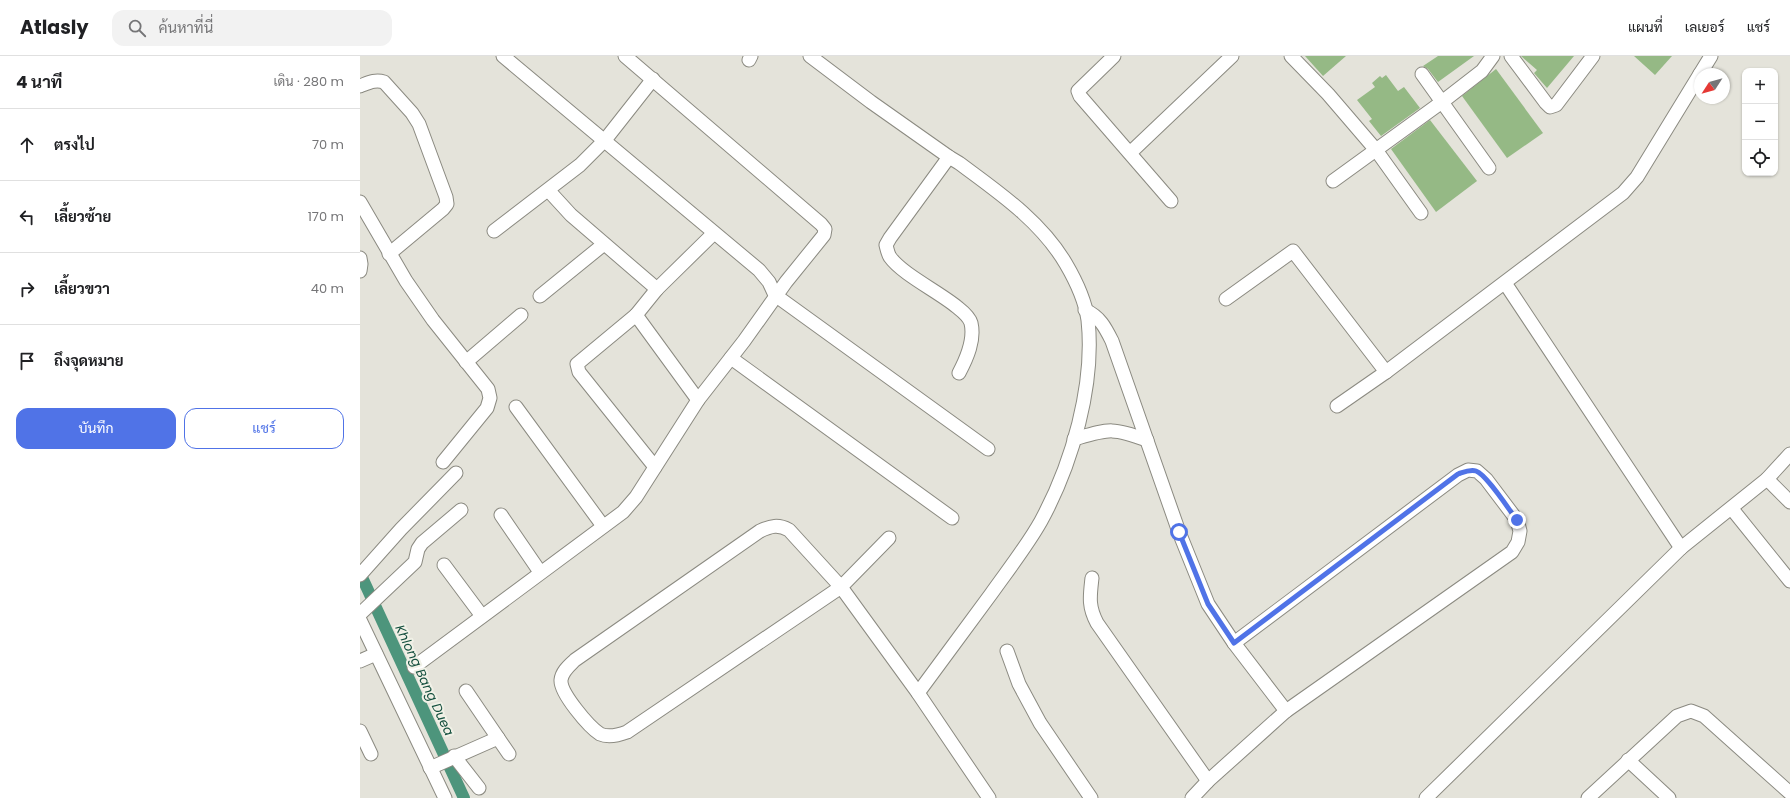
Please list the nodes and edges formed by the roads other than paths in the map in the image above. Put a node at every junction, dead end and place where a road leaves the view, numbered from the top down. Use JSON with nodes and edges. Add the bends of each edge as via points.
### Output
{"nodes":[{"id":1,"x":503,"y":56,"type":"edge"},
{"id":2,"x":625,"y":56,"type":"edge"},
{"id":3,"x":810,"y":56,"type":"edge"},
{"id":4,"x":1114,"y":56,"type":"edge"},
{"id":5,"x":1232,"y":56,"type":"edge"},
{"id":6,"x":1291,"y":56,"type":"edge"},
{"id":7,"x":1493,"y":56,"type":"edge"},
{"id":8,"x":1511,"y":56,"type":"edge"},
{"id":9,"x":1593,"y":56,"type":"edge"},
{"id":10,"x":1711,"y":56,"type":"edge"},
{"id":11,"x":1704,"y":68,"type":"edge"},
{"id":12,"x":1422,"y":74,"type":"dead end"},
{"id":13,"x":653,"y":79,"type":"junction"},
{"id":14,"x":1694,"y":84,"type":"edge"},
{"id":15,"x":360,"y":86,"type":"edge"},
{"id":16,"x":1442,"y":102,"type":"junction"},
{"id":17,"x":605,"y":140,"type":"junction"},
{"id":18,"x":1376,"y":150,"type":"junction"},
{"id":19,"x":1130,"y":153,"type":"junction"},
{"id":20,"x":949,"y":157,"type":"junction"},
{"id":21,"x":1488,"y":168,"type":"dead end"},
{"id":22,"x":1333,"y":181,"type":"dead end"},
{"id":23,"x":549,"y":191,"type":"junction"},
{"id":24,"x":1171,"y":201,"type":"dead end"},
{"id":25,"x":360,"y":202,"type":"edge"},
{"id":26,"x":1421,"y":213,"type":"dead end"},
{"id":27,"x":494,"y":231,"type":"dead end"},
{"id":28,"x":714,"y":233,"type":"junction"},
{"id":29,"x":604,"y":244,"type":"junction"},
{"id":30,"x":389,"y":254,"type":"junction"},
{"id":31,"x":360,"y":258,"type":"edge"},
{"id":32,"x":360,"y":271,"type":"edge"},
{"id":33,"x":1505,"y":283,"type":"junction"},
{"id":34,"x":657,"y":289,"type":"junction"},
{"id":35,"x":540,"y":296,"type":"dead end"},
{"id":36,"x":775,"y":296,"type":"junction"},
{"id":37,"x":1226,"y":299,"type":"dead end"},
{"id":38,"x":1085,"y":310,"type":"junction"},
{"id":39,"x":521,"y":315,"type":"dead end"},
{"id":40,"x":636,"y":315,"type":"junction"},
{"id":41,"x":731,"y":358,"type":"junction"},
{"id":42,"x":466,"y":362,"type":"junction"},
{"id":43,"x":1386,"y":372,"type":"junction"},
{"id":44,"x":959,"y":373,"type":"dead end"},
{"id":45,"x":698,"y":400,"type":"junction"},
{"id":46,"x":1337,"y":406,"type":"dead end"},
{"id":47,"x":516,"y":407,"type":"dead end"},
{"id":48,"x":1074,"y":439,"type":"junction"},
{"id":49,"x":1147,"y":440,"type":"junction"},
{"id":50,"x":988,"y":449,"type":"dead end"},
{"id":51,"x":1790,"y":454,"type":"edge"},
{"id":52,"x":442,"y":462,"type":"dead end"},
{"id":53,"x":655,"y":467,"type":"junction"},
{"id":54,"x":456,"y":473,"type":"dead end"},
{"id":55,"x":1767,"y":479,"type":"junction"},
{"id":56,"x":1790,"y":502,"type":"edge"},
{"id":57,"x":1732,"y":508,"type":"junction"},
{"id":58,"x":461,"y":510,"type":"dead end"},
{"id":59,"x":501,"y":515,"type":"dead end"},
{"id":60,"x":952,"y":518,"type":"dead end"},
{"id":61,"x":603,"y":526,"type":"junction"},
{"id":62,"x":889,"y":538,"type":"dead end"},
{"id":63,"x":1681,"y":548,"type":"junction"},
{"id":64,"x":444,"y":565,"type":"dead end"},
{"id":65,"x":540,"y":572,"type":"junction"},
{"id":66,"x":361,"y":574,"type":"edge"},
{"id":67,"x":1092,"y":578,"type":"dead end"},
{"id":68,"x":1790,"y":581,"type":"edge"},
{"id":69,"x":841,"y":587,"type":"junction"},
{"id":70,"x":360,"y":614,"type":"edge"},
{"id":71,"x":482,"y":616,"type":"junction"},
{"id":72,"x":360,"y":620,"type":"edge"},
{"id":73,"x":364,"y":640,"type":"edge"},
{"id":74,"x":1234,"y":643,"type":"junction"},
{"id":75,"x":1007,"y":651,"type":"dead end"},
{"id":76,"x":376,"y":654,"type":"junction"},
{"id":77,"x":360,"y":661,"type":"edge"},
{"id":78,"x":414,"y":666,"type":"dead end"},
{"id":79,"x":466,"y":691,"type":"dead end"},
{"id":80,"x":918,"y":693,"type":"junction"},
{"id":81,"x":1286,"y":711,"type":"junction"},
{"id":82,"x":360,"y":732,"type":"edge"},
{"id":83,"x":498,"y":738,"type":"junction"},
{"id":84,"x":371,"y":754,"type":"dead end"},
{"id":85,"x":509,"y":754,"type":"dead end"},
{"id":86,"x":1628,"y":760,"type":"junction"},
{"id":87,"x":442,"y":762,"type":"junction"},
{"id":88,"x":1208,"y":781,"type":"junction"},
{"id":89,"x":478,"y":788,"type":"dead end"},
{"id":90,"x":1790,"y":792,"type":"edge"},
{"id":91,"x":444,"y":798,"type":"edge"},
{"id":92,"x":989,"y":798,"type":"edge"},
{"id":93,"x":1091,"y":798,"type":"edge"},
{"id":94,"x":1192,"y":798,"type":"edge"},
{"id":95,"x":1426,"y":798,"type":"edge"},
{"id":96,"x":1588,"y":798,"type":"edge"},
{"id":97,"x":1669,"y":798,"type":"edge"}],
"edges":[{"from":1,"to":17,"type":"street"},
{"from":2,"to":13,"type":"street"},
{"from":3,"to":20,"type":"street"},
{"from":4,"to":19,"type":"street","via":[[1078,91]]},
{"from":5,"to":19,"type":"street"},
{"from":6,"to":18,"type":"street"},
{"from":7,"to":16,"type":"street","via":[[1482,70]]},
{"from":8,"to":9,"type":"street","via":[[1546,103],[1553,107]]},
{"from":10,"to":11,"type":"street"},
{"from":12,"to":16,"type":"street"},
{"from":13,"to":17,"type":"street"},
{"from":13,"to":36,"type":"street","via":[[825,229],[822,239]]},
{"from":14,"to":33,"type":"street","via":[[1637,176],[1623,193]]},
{"from":15,"to":30,"type":"street","via":[[379,80],[384,82],[412,113],[419,124],[446,197],[447,204],[443,209]]},
{"from":16,"to":18,"type":"street"},
{"from":16,"to":21,"type":"street"},
{"from":17,"to":23,"type":"street"},
{"from":17,"to":28,"type":"street"},
{"from":18,"to":22,"type":"street"},
{"from":18,"to":26,"type":"street"},
{"from":19,"to":24,"type":"street"},
{"from":20,"to":38,"type":"street","via":[[1014,204],[1049,239],[1081,293]]},
{"from":20,"to":44,"type":"street","via":[[886,245],[890,256],[899,267],[943,296],[965,313],[971,322],[970,348]]},
{"from":23,"to":27,"type":"street"},
{"from":23,"to":29,"type":"street","via":[[571,215]]},
{"from":25,"to":30,"type":"street"},
{"from":28,"to":34,"type":"street"},
{"from":28,"to":36,"type":"street","via":[[759,270],[769,282]]},
{"from":29,"to":34,"type":"street"},
{"from":29,"to":35,"type":"street"},
{"from":30,"to":42,"type":"street","via":[[433,320]]},
{"from":31,"to":32,"type":"street"},
{"from":33,"to":43,"type":"street"},
{"from":33,"to":63,"type":"street"},
{"from":34,"to":40,"type":"street"},
{"from":36,"to":41,"type":"street"},
{"from":36,"to":50,"type":"street"},
{"from":37,"to":43,"type":"street","via":[[1292,251]]},
{"from":38,"to":48,"type":"street","via":[[1089,342],[1085,392]]},
{"from":38,"to":49,"type":"street","via":[[1095,314],[1110,336]]},
{"from":39,"to":42,"type":"street"},
{"from":40,"to":45,"type":"street"},
{"from":40,"to":53,"type":"street","via":[[577,364],[579,372]]},
{"from":41,"to":45,"type":"street"},
{"from":41,"to":60,"type":"street"},
{"from":42,"to":52,"type":"street","via":[[488,390],[490,398],[487,408]]},
{"from":43,"to":46,"type":"street"},
{"from":45,"to":53,"type":"street"},
{"from":47,"to":61,"type":"street"},
{"from":48,"to":49,"type":"street","via":[[1114,430]]},
{"from":48,"to":80,"type":"street","via":[[1060,481],[1041,521]]},
{"from":49,"to":74,"type":"street","via":[[1179,532],[1208,604]]},
{"from":51,"to":55,"type":"street"},
{"from":53,"to":61,"type":"street","via":[[623,512]]},
{"from":54,"to":66,"type":"street"},
{"from":55,"to":56,"type":"street"},
{"from":55,"to":57,"type":"street"},
{"from":57,"to":63,"type":"street"},
{"from":57,"to":68,"type":"street"},
{"from":58,"to":70,"type":"street","via":[[422,543],[415,562]]},
{"from":59,"to":65,"type":"street"},
{"from":61,"to":65,"type":"street"},
{"from":62,"to":69,"type":"street"},
{"from":63,"to":95,"type":"street"},
{"from":64,"to":71,"type":"street"},
{"from":65,"to":71,"type":"street"},
{"from":67,"to":88,"type":"street","via":[[1090,601],[1097,623]]},
{"from":69,"to":69,"type":"street","via":[[627,732],[614,736],[600,734],[566,696],[561,680],[564,672],[575,660],[760,531],[771,526],[782,526],[790,530]]},
{"from":69,"to":80,"type":"street"},
{"from":71,"to":78,"type":"street"},
{"from":72,"to":73,"type":"street"},
{"from":73,"to":76,"type":"street"},
{"from":74,"to":81,"type":"street"},
{"from":74,"to":81,"type":"street","via":[[1458,474],[1468,470],[1477,471],[1486,479],[1517,520],[1520,531],[1518,542],[1512,552]]},
{"from":75,"to":93,"type":"street","via":[[1019,684],[1040,723]]},
{"from":76,"to":77,"type":"street"},
{"from":76,"to":87,"type":"street"},
{"from":79,"to":83,"type":"street"},
{"from":80,"to":92,"type":"street"},
{"from":81,"to":88,"type":"street"},
{"from":82,"to":84,"type":"street"},
{"from":83,"to":85,"type":"street"},
{"from":83,"to":87,"type":"street"},
{"from":86,"to":90,"type":"street","via":[[1677,716],[1691,711],[1697,712]]},
{"from":86,"to":96,"type":"street"},
{"from":86,"to":97,"type":"street"},
{"from":87,"to":89,"type":"street"},
{"from":87,"to":91,"type":"street"},
{"from":88,"to":94,"type":"street"}]}
